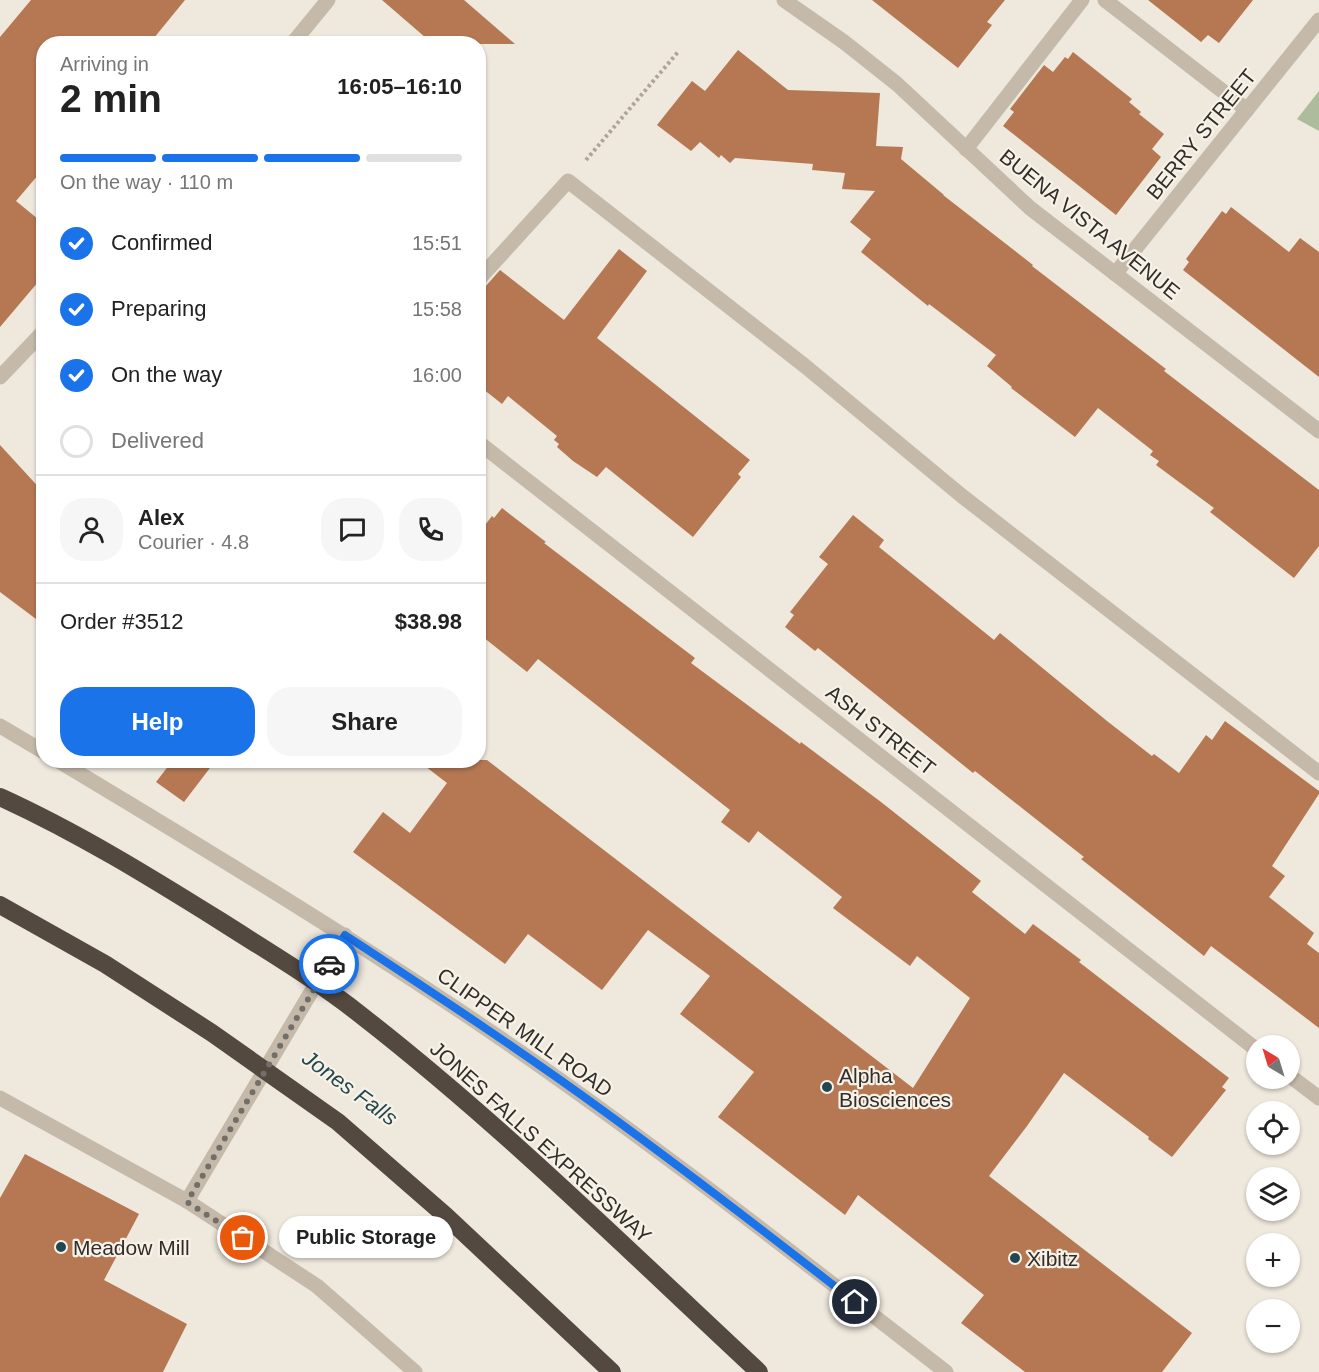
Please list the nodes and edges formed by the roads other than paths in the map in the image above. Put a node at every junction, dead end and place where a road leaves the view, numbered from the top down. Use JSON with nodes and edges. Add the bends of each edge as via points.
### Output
{"nodes":[{"id":1,"x":328,"y":0,"type":"edge"},
{"id":2,"x":1082,"y":0,"type":"edge"},
{"id":3,"x":1105,"y":0,"type":"edge"},
{"id":4,"x":791,"y":2,"type":"edge"},
{"id":5,"x":1319,"y":20,"type":"edge"},
{"id":6,"x":299,"y":36,"type":"edge"},
{"id":7,"x":1247,"y":110,"type":"junction"},
{"id":8,"x":966,"y":149,"type":"junction"},
{"id":9,"x":486,"y":271,"type":"edge"},
{"id":10,"x":1115,"y":274,"type":"junction"},
{"id":11,"x":36,"y":339,"type":"edge"},
{"id":12,"x":0,"y":377,"type":"edge"},
{"id":13,"x":1319,"y":431,"type":"edge"},
{"id":14,"x":486,"y":448,"type":"edge"},
{"id":15,"x":0,"y":726,"type":"edge"},
{"id":16,"x":36,"y":747,"type":"edge"},
{"id":17,"x":1316,"y":765,"type":"edge"},
{"id":18,"x":70,"y":768,"type":"edge"},
{"id":19,"x":0,"y":798,"type":"edge"},
{"id":20,"x":0,"y":905,"type":"edge"},
{"id":21,"x":345,"y":935,"type":"junction"},
{"id":22,"x":1246,"y":1041,"type":"edge"},
{"id":23,"x":1300,"y":1084,"type":"edge"},
{"id":24,"x":0,"y":1098,"type":"edge"},
{"id":25,"x":1319,"y":1098,"type":"edge"},
{"id":26,"x":187,"y":1202,"type":"junction"},
{"id":27,"x":415,"y":1372,"type":"edge"},
{"id":28,"x":612,"y":1372,"type":"edge"},
{"id":29,"x":759,"y":1372,"type":"edge"},
{"id":30,"x":946,"y":1372,"type":"edge"}],
"edges":[{"from":1,"to":6,"type":"street"},
{"from":2,"to":8,"type":"street"},
{"from":3,"to":7,"type":"street"},
{"from":4,"to":8,"type":"street","name":"BUENA VISTA AVENUE","via":[[897,84]]},
{"from":5,"to":7,"type":"street","name":"BERRY STREET"},
{"from":7,"to":10,"type":"street","name":"BERRY STREET"},
{"from":8,"to":10,"type":"street","name":"BUENA VISTA AVENUE","via":[[1030,208]]},
{"from":9,"to":17,"type":"street","via":[[567,181],[768,337],[962,496]]},
{"from":10,"to":13,"type":"street","name":"BUENA VISTA AVENUE"},
{"from":11,"to":12,"type":"street"},
{"from":14,"to":22,"type":"street","name":"ASH STREET"},
{"from":15,"to":16,"type":"street"},
{"from":18,"to":21,"type":"street","name":"CLIPPER MILL ROAD"},
{"from":19,"to":29,"type":"highway","name":"JONES FALLS EXPRESSWAY","bridge":true,"via":[[47,819],[162,884],[361,1014],[492,1123]]},
{"from":20,"to":28,"type":"highway","bridge":true,"via":[[105,964],[338,1122],[446,1216]]},
{"from":21,"to":26,"type":"street","bridge":true},
{"from":21,"to":30,"type":"street","name":"CLIPPER MILL ROAD","via":[[603,1111]]},
{"from":23,"to":25,"type":"street"},
{"from":24,"to":26,"type":"street"},
{"from":26,"to":27,"type":"street","via":[[317,1286]]}]}
